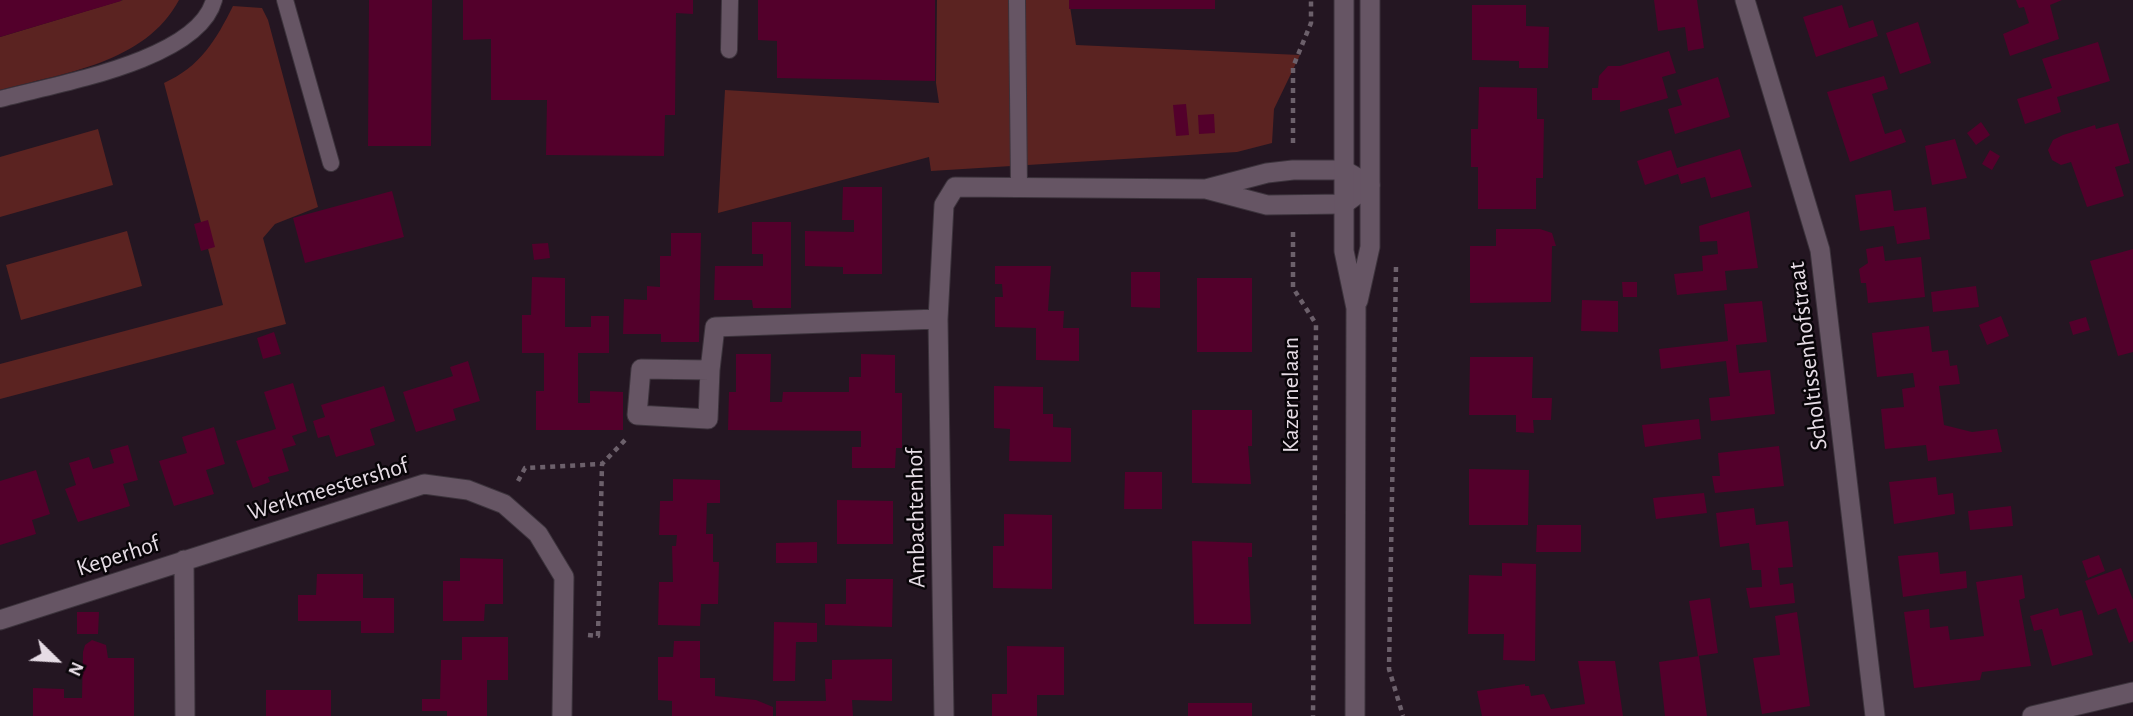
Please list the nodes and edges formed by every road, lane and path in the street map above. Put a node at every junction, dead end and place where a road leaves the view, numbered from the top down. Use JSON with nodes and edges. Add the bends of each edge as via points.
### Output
{"nodes":[{"id":1,"x":214,"y":0,"type":"edge"},
{"id":2,"x":285,"y":0,"type":"edge"},
{"id":3,"x":730,"y":0,"type":"edge"},
{"id":4,"x":1017,"y":0,"type":"edge"},
{"id":5,"x":1311,"y":0,"type":"edge"},
{"id":6,"x":1344,"y":0,"type":"edge"},
{"id":7,"x":1370,"y":0,"type":"edge"},
{"id":8,"x":1745,"y":0,"type":"edge"},
{"id":9,"x":729,"y":50,"type":"dead end"},
{"id":10,"x":0,"y":99,"type":"edge"},
{"id":11,"x":331,"y":163,"type":"dead end"},
{"id":12,"x":1293,"y":170,"type":"junction"},
{"id":13,"x":1344,"y":170,"type":"junction"},
{"id":14,"x":1370,"y":185,"type":"junction"},
{"id":15,"x":1019,"y":187,"type":"junction"},
{"id":16,"x":1206,"y":189,"type":"junction"},
{"id":17,"x":1344,"y":204,"type":"junction"},
{"id":18,"x":1293,"y":205,"type":"junction"},
{"id":19,"x":1396,"y":265,"type":"dead end"},
{"id":20,"x":1356,"y":309,"type":"junction"},
{"id":21,"x":938,"y":319,"type":"junction"},
{"id":22,"x":710,"y":370,"type":"junction"},
{"id":23,"x":637,"y":415,"type":"junction"},
{"id":24,"x":602,"y":464,"type":"junction"},
{"id":25,"x":504,"y":504,"type":"junction"},
{"id":26,"x":184,"y":560,"type":"junction"},
{"id":27,"x":0,"y":620,"type":"edge"},
{"id":28,"x":563,"y":635,"type":"junction"},
{"id":29,"x":2133,"y":692,"type":"edge"},
{"id":30,"x":185,"y":716,"type":"edge"},
{"id":31,"x":562,"y":716,"type":"edge"},
{"id":32,"x":944,"y":716,"type":"edge"},
{"id":33,"x":1313,"y":716,"type":"edge"},
{"id":34,"x":1355,"y":716,"type":"edge"},
{"id":35,"x":1403,"y":716,"type":"edge"},
{"id":36,"x":1875,"y":716,"type":"edge"},
{"id":37,"x":2032,"y":716,"type":"edge"}],
"edges":[{"from":1,"to":10,"type":"lane","via":[[211,13],[190,36],[170,48],[129,64]]},
{"from":2,"to":11,"type":"lane"},
{"from":3,"to":9,"type":"lane"},
{"from":4,"to":15,"type":"lane"},
{"from":5,"to":12,"type":"path","via":[[1311,23],[1293,67]]},
{"from":6,"to":13,"type":"street"},
{"from":7,"to":14,"type":"street"},
{"from":8,"to":36,"type":"street","name":"Scholtissenhofstraat","via":[[1820,250]]},
{"from":12,"to":13,"type":"street","name":"Ambachtenhof"},
{"from":12,"to":16,"type":"street","name":"Ambachtenhof"},
{"from":13,"to":14,"type":"street","name":"Ambachtenhof"},
{"from":13,"to":17,"type":"street"},
{"from":14,"to":17,"type":"street"},
{"from":14,"to":20,"type":"street","via":[[1370,247]]},
{"from":15,"to":16,"type":"street","name":"Ambachtenhof"},
{"from":15,"to":21,"type":"street","name":"Ambachtenhof","via":[[955,187],[944,205]]},
{"from":16,"to":18,"type":"street","name":"Ambachtenhof","via":[[1268,205]]},
{"from":17,"to":18,"type":"street","name":"Ambachtenhof"},
{"from":17,"to":20,"type":"street","via":[[1344,251]]},
{"from":18,"to":33,"type":"path","name":"Kazernelaan","via":[[1293,288],[1316,324]]},
{"from":19,"to":35,"type":"path","via":[[1389,669]]},
{"from":20,"to":34,"type":"street"},
{"from":21,"to":22,"type":"street","via":[[715,327]]},
{"from":21,"to":32,"type":"street","name":"Ambachtenhof"},
{"from":22,"to":23,"type":"street","via":[[641,369]]},
{"from":22,"to":23,"type":"street","via":[[708,419]]},
{"from":23,"to":24,"type":"path","via":[[627,439]]},
{"from":24,"to":25,"type":"path","via":[[526,468]]},
{"from":24,"to":28,"type":"path","via":[[598,636]]},
{"from":25,"to":26,"type":"street","name":"Werkmeestershof","via":[[468,489],[424,484]]},
{"from":25,"to":28,"type":"street","name":"Werkmeestershof","via":[[538,534],[564,577]]},
{"from":26,"to":27,"type":"street","name":"Keperhof"},
{"from":26,"to":30,"type":"street","name":"Keperhof"},
{"from":28,"to":31,"type":"street","name":"Werkmeestershof"},
{"from":29,"to":37,"type":"street"}]}
